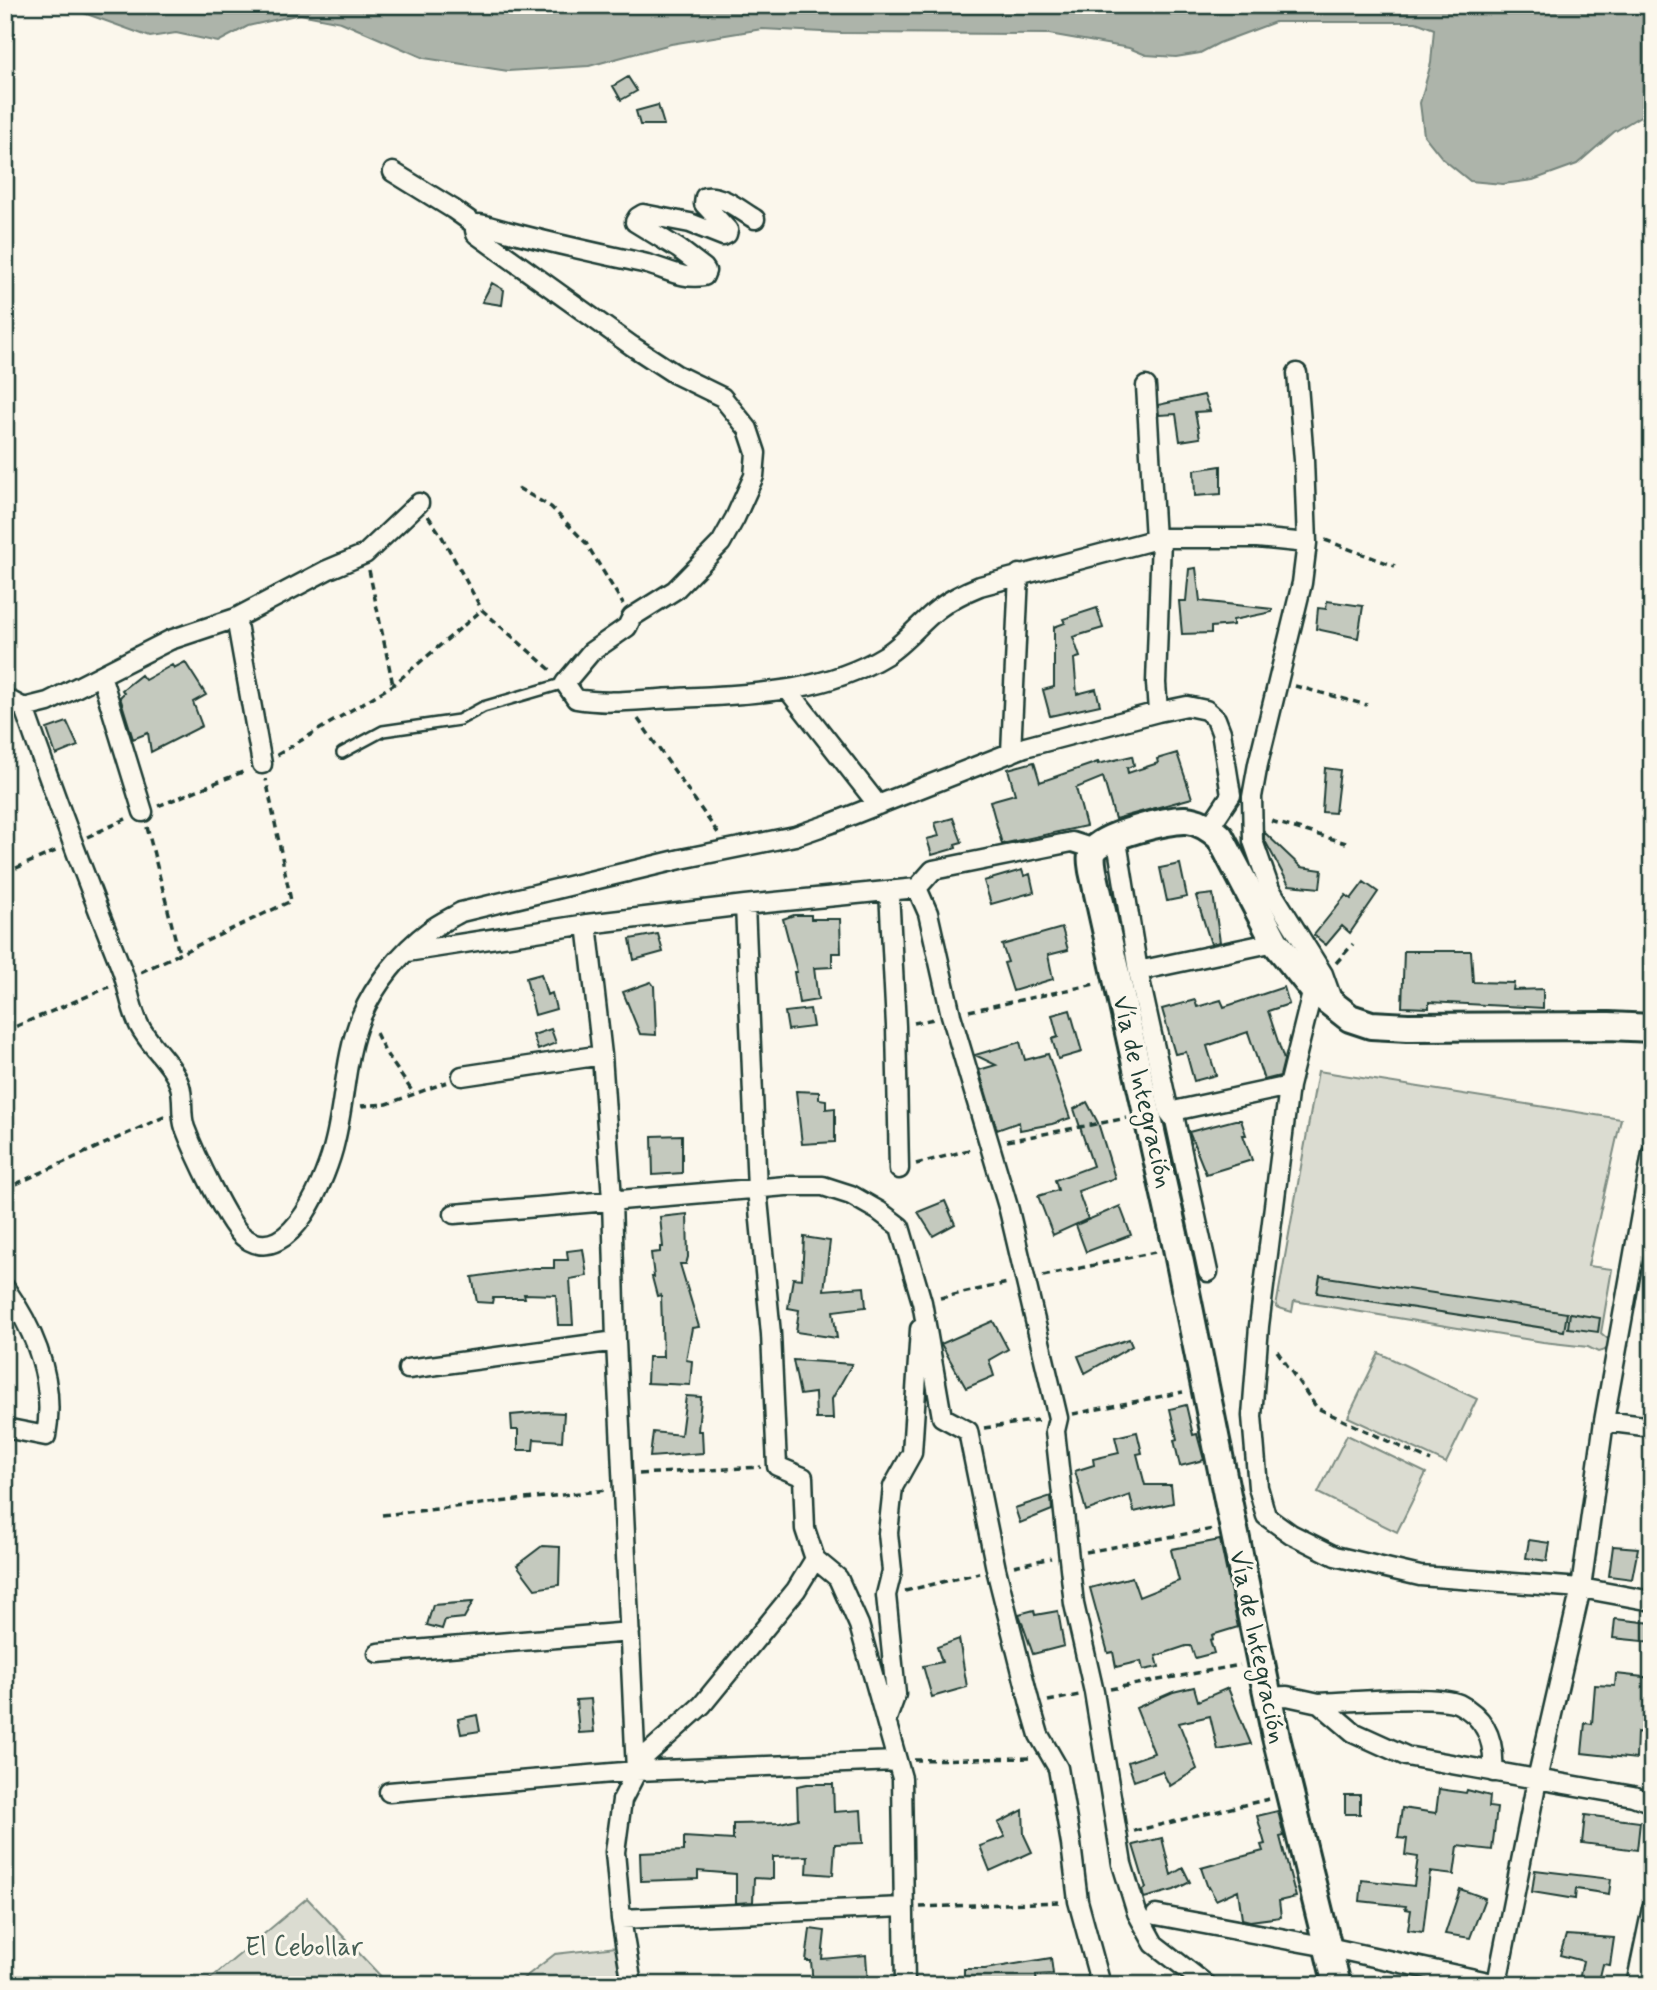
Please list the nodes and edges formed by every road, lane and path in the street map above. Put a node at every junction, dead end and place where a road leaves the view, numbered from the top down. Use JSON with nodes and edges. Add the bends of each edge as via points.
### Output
{"nodes":[{"id":1,"x":393,"y":172,"type":"dead end"},
{"id":2,"x":755,"y":219,"type":"dead end"},
{"id":3,"x":477,"y":226,"type":"junction"},
{"id":4,"x":1297,"y":373,"type":"dead end"},
{"id":5,"x":1146,"y":386,"type":"dead end"},
{"id":6,"x":518,"y":488,"type":"dead end"},
{"id":7,"x":419,"y":503,"type":"joint"},
{"id":8,"x":1158,"y":538,"type":"junction"},
{"id":9,"x":1307,"y":539,"type":"junction"},
{"id":10,"x":365,"y":554,"type":"junction"},
{"id":11,"x":1395,"y":566,"type":"dead end"},
{"id":12,"x":1019,"y":574,"type":"junction"},
{"id":13,"x":482,"y":610,"type":"junction"},
{"id":14,"x":632,"y":617,"type":"junction"},
{"id":15,"x":236,"y":618,"type":"junction"},
{"id":16,"x":102,"y":675,"type":"junction"},
{"id":17,"x":1276,"y":681,"type":"junction"},
{"id":18,"x":565,"y":683,"type":"junction"},
{"id":19,"x":393,"y":685,"type":"junction"},
{"id":20,"x":788,"y":690,"type":"junction"},
{"id":21,"x":5,"y":698,"type":"edge"},
{"id":22,"x":626,"y":702,"type":"junction"},
{"id":23,"x":1367,"y":705,"type":"dead end"},
{"id":24,"x":24,"y":708,"type":"junction"},
{"id":25,"x":1158,"y":712,"type":"junction"},
{"id":26,"x":342,"y":753,"type":"dead end"},
{"id":27,"x":1011,"y":753,"type":"junction"},
{"id":28,"x":262,"y":764,"type":"junction"},
{"id":29,"x":878,"y":805,"type":"junction"},
{"id":30,"x":143,"y":812,"type":"junction"},
{"id":31,"x":1252,"y":815,"type":"junction"},
{"id":32,"x":1209,"y":828,"type":"junction"},
{"id":33,"x":1105,"y":842,"type":"junction"},
{"id":34,"x":1346,"y":843,"type":"dead end"},
{"id":35,"x":71,"y":844,"type":"junction"},
{"id":36,"x":730,"y":849,"type":"junction"},
{"id":37,"x":5,"y":873,"type":"edge"},
{"id":38,"x":917,"y":888,"type":"junction"},
{"id":39,"x":889,"y":891,"type":"junction"},
{"id":40,"x":745,"y":905,"type":"junction"},
{"id":41,"x":587,"y":924,"type":"junction"},
{"id":42,"x":1275,"y":942,"type":"junction"},
{"id":43,"x":1353,"y":944,"type":"dead end"},
{"id":44,"x":407,"y":952,"type":"junction"},
{"id":45,"x":179,"y":953,"type":"junction"},
{"id":46,"x":1128,"y":975,"type":"junction"},
{"id":47,"x":126,"y":980,"type":"junction"},
{"id":48,"x":1318,"y":981,"type":"junction"},
{"id":49,"x":369,"y":1003,"type":"junction"},
{"id":50,"x":951,"y":1015,"type":"junction"},
{"id":51,"x":896,"y":1026,"type":"junction"},
{"id":52,"x":5,"y":1031,"type":"edge"},
{"id":53,"x":1650,"y":1034,"type":"edge"},
{"id":54,"x":601,"y":1055,"type":"junction"},
{"id":55,"x":462,"y":1076,"type":"joint"},
{"id":56,"x":1289,"y":1086,"type":"junction"},
{"id":57,"x":415,"y":1095,"type":"junction"},
{"id":58,"x":342,"y":1107,"type":"junction"},
{"id":59,"x":181,"y":1109,"type":"junction"},
{"id":60,"x":1157,"y":1113,"type":"junction"},
{"id":61,"x":989,"y":1145,"type":"junction"},
{"id":62,"x":1652,"y":1153,"type":"edge"},
{"id":63,"x":899,"y":1169,"type":"joint"},
{"id":64,"x":5,"y":1189,"type":"edge"},
{"id":65,"x":757,"y":1189,"type":"junction"},
{"id":66,"x":612,"y":1199,"type":"junction"},
{"id":67,"x":454,"y":1214,"type":"dead end"},
{"id":68,"x":1178,"y":1248,"type":"junction"},
{"id":69,"x":1643,"y":1251,"type":"edge"},
{"id":70,"x":1208,"y":1272,"type":"dead end"},
{"id":71,"x":1024,"y":1279,"type":"junction"},
{"id":72,"x":5,"y":1288,"type":"edge"},
{"id":73,"x":922,"y":1301,"type":"junction"},
{"id":74,"x":1259,"y":1326,"type":"junction"},
{"id":75,"x":616,"y":1341,"type":"junction"},
{"id":76,"x":408,"y":1369,"type":"dead end"},
{"id":77,"x":1205,"y":1388,"type":"junction"},
{"id":78,"x":1058,"y":1418,"type":"junction"},
{"id":79,"x":1604,"y":1421,"type":"junction"},
{"id":80,"x":1652,"y":1427,"type":"edge"},
{"id":81,"x":5,"y":1428,"type":"edge"},
{"id":82,"x":968,"y":1431,"type":"junction"},
{"id":83,"x":1431,"y":1461,"type":"dead end"},
{"id":84,"x":777,"y":1466,"type":"junction"},
{"id":85,"x":623,"y":1481,"type":"junction"},
{"id":86,"x":382,"y":1515,"type":"dead end"},
{"id":87,"x":815,"y":1559,"type":"junction"},
{"id":88,"x":1581,"y":1588,"type":"junction"},
{"id":89,"x":1652,"y":1601,"type":"edge"},
{"id":90,"x":630,"y":1632,"type":"junction"},
{"id":91,"x":378,"y":1653,"type":"dead end"},
{"id":92,"x":1259,"y":1661,"type":"junction"},
{"id":93,"x":1094,"y":1692,"type":"junction"},
{"id":94,"x":1267,"y":1697,"type":"junction"},
{"id":95,"x":1319,"y":1703,"type":"junction"},
{"id":96,"x":1030,"y":1704,"type":"junction"},
{"id":97,"x":886,"y":1721,"type":"junction"},
{"id":98,"x":1052,"y":1758,"type":"junction"},
{"id":99,"x":897,"y":1761,"type":"junction"},
{"id":100,"x":636,"y":1771,"type":"junction"},
{"id":101,"x":1493,"y":1772,"type":"junction"},
{"id":102,"x":1537,"y":1780,"type":"junction"},
{"id":103,"x":389,"y":1792,"type":"dead end"},
{"id":104,"x":1652,"y":1794,"type":"edge"},
{"id":105,"x":1289,"y":1795,"type":"junction"},
{"id":106,"x":1633,"y":1796,"type":"junction"},
{"id":107,"x":1652,"y":1803,"type":"edge"},
{"id":108,"x":1117,"y":1835,"type":"junction"},
{"id":109,"x":1079,"y":1901,"type":"junction"},
{"id":110,"x":904,"y":1907,"type":"junction"},
{"id":111,"x":1652,"y":1908,"type":"edge"},
{"id":112,"x":1156,"y":1915,"type":"dead end"},
{"id":113,"x":621,"y":1919,"type":"junction"},
{"id":114,"x":1328,"y":1947,"type":"junction"},
{"id":115,"x":1455,"y":1979,"type":"edge"},
{"id":116,"x":1499,"y":1984,"type":"edge"},
{"id":117,"x":632,"y":1985,"type":"edge"},
{"id":118,"x":905,"y":1985,"type":"edge"},
{"id":119,"x":1101,"y":1985,"type":"edge"},
{"id":120,"x":1207,"y":1985,"type":"edge"},
{"id":121,"x":1337,"y":1985,"type":"edge"},
{"id":122,"x":1636,"y":1985,"type":"edge"}],
"edges":[{"from":1,"to":3,"type":"street"},
{"from":2,"to":3,"type":"street","via":[[711,196],[705,197],[704,204],[728,230],[723,236],[690,223],[638,217],[635,222],[704,268],[700,277]]},
{"from":3,"to":14,"type":"street","via":[[476,234],[632,346],[722,397],[748,429],[756,453],[754,476],[721,543],[675,590]]},
{"from":4,"to":9,"type":"street"},
{"from":5,"to":8,"type":"street"},
{"from":6,"to":14,"type":"path","via":[[551,507],[586,543]]},
{"from":7,"to":10,"type":"street"},
{"from":7,"to":13,"type":"path"},
{"from":8,"to":9,"type":"street"},
{"from":8,"to":12,"type":"street"},
{"from":8,"to":25,"type":"street"},
{"from":9,"to":11,"type":"path"},
{"from":9,"to":17,"type":"street","via":[[1302,583]]},
{"from":10,"to":15,"type":"street"},
{"from":10,"to":19,"type":"path"},
{"from":12,"to":20,"type":"street","via":[[959,595],[887,655],[819,683]]},
{"from":12,"to":27,"type":"street"},
{"from":13,"to":18,"type":"path"},
{"from":13,"to":19,"type":"path"},
{"from":14,"to":18,"type":"street","via":[[627,627],[591,652]]},
{"from":15,"to":16,"type":"street","via":[[170,640]]},
{"from":15,"to":28,"type":"street"},
{"from":16,"to":24,"type":"street"},
{"from":16,"to":30,"type":"street"},
{"from":17,"to":23,"type":"path"},
{"from":17,"to":31,"type":"street"},
{"from":18,"to":22,"type":"street","via":[[576,699]]},
{"from":18,"to":26,"type":"lane","via":[[483,707],[459,720],[383,731]]},
{"from":19,"to":28,"type":"path"},
{"from":20,"to":22,"type":"street"},
{"from":20,"to":29,"type":"street"},
{"from":21,"to":24,"type":"street"},
{"from":22,"to":36,"type":"path"},
{"from":24,"to":35,"type":"street"},
{"from":25,"to":27,"type":"street"},
{"from":25,"to":32,"type":"street","via":[[1187,706],[1206,710],[1216,719],[1231,795]]},
{"from":27,"to":29,"type":"street"},
{"from":28,"to":30,"type":"path"},
{"from":28,"to":45,"type":"path","via":[[291,901]]},
{"from":29,"to":36,"type":"street","via":[[795,835]]},
{"from":30,"to":35,"type":"path"},
{"from":30,"to":45,"type":"path"},
{"from":31,"to":34,"type":"path"},
{"from":31,"to":48,"type":"street","via":[[1253,841],[1270,889]]},
{"from":32,"to":33,"type":"main road","via":[[1178,820]]},
{"from":32,"to":42,"type":"main road","via":[[1220,836]]},
{"from":33,"to":38,"type":"street","via":[[1072,842],[933,870]]},
{"from":33,"to":46,"type":"main road","name":"Vía de Integración","via":[[1093,872]]},
{"from":35,"to":37,"type":"path"},
{"from":35,"to":47,"type":"street"},
{"from":36,"to":44,"type":"street","via":[[461,912],[430,930]]},
{"from":38,"to":39,"type":"street"},
{"from":38,"to":50,"type":"street","via":[[928,913]]},
{"from":39,"to":40,"type":"street"},
{"from":39,"to":51,"type":"street"},
{"from":40,"to":41,"type":"street"},
{"from":40,"to":65,"type":"street"},
{"from":41,"to":44,"type":"street"},
{"from":41,"to":54,"type":"street"},
{"from":42,"to":46,"type":"street"},
{"from":42,"to":48,"type":"main road"},
{"from":43,"to":48,"type":"path"},
{"from":44,"to":49,"type":"street"},
{"from":45,"to":47,"type":"path"},
{"from":46,"to":50,"type":"path"},
{"from":46,"to":60,"type":"main road","name":"Vía de Integración"},
{"from":47,"to":52,"type":"path"},
{"from":47,"to":59,"type":"street","via":[[139,1025],[181,1090]]},
{"from":48,"to":53,"type":"main road","via":[[1334,1006],[1371,1025],[1609,1026]]},
{"from":48,"to":56,"type":"street"},
{"from":49,"to":57,"type":"path","via":[[385,1052]]},
{"from":49,"to":58,"type":"street","via":[[352,1049]]},
{"from":50,"to":51,"type":"path"},
{"from":50,"to":61,"type":"street"},
{"from":51,"to":63,"type":"street"},
{"from":54,"to":55,"type":"street"},
{"from":54,"to":66,"type":"street"},
{"from":55,"to":57,"type":"path"},
{"from":56,"to":60,"type":"street"},
{"from":56,"to":74,"type":"street"},
{"from":57,"to":58,"type":"path","via":[[387,1104]]},
{"from":58,"to":59,"type":"street","via":[[335,1143],[299,1225],[267,1245],[243,1237],[234,1226],[199,1162]]},
{"from":59,"to":64,"type":"path"},
{"from":60,"to":61,"type":"path"},
{"from":60,"to":68,"type":"main road","name":"Vía de Integración"},
{"from":60,"to":70,"type":"street","via":[[1175,1120]]},
{"from":61,"to":63,"type":"path"},
{"from":61,"to":71,"type":"street"},
{"from":62,"to":69,"type":"street"},
{"from":65,"to":66,"type":"street"},
{"from":65,"to":73,"type":"street","via":[[823,1185],[879,1211],[900,1227]]},
{"from":65,"to":84,"type":"street","via":[[771,1334]]},
{"from":66,"to":67,"type":"street"},
{"from":66,"to":75,"type":"street"},
{"from":68,"to":71,"type":"path"},
{"from":68,"to":77,"type":"main road","name":"Vía de Integración"},
{"from":69,"to":79,"type":"street"},
{"from":71,"to":73,"type":"path"},
{"from":71,"to":78,"type":"street"},
{"from":72,"to":81,"type":"street","via":[[25,1317],[42,1360],[51,1410],[46,1436]]},
{"from":73,"to":82,"type":"street","via":[[943,1417]]},
{"from":73,"to":97,"type":"street","via":[[912,1453],[893,1487],[888,1533],[892,1571],[886,1595],[896,1695]]},
{"from":74,"to":83,"type":"path","via":[[1317,1408]]},
{"from":74,"to":88,"type":"street","via":[[1252,1416],[1258,1487],[1266,1516],[1335,1556],[1384,1568],[1420,1576]]},
{"from":75,"to":76,"type":"street"},
{"from":75,"to":85,"type":"street"},
{"from":77,"to":78,"type":"path"},
{"from":77,"to":92,"type":"main road","name":"Vía de Integración"},
{"from":78,"to":82,"type":"path"},
{"from":78,"to":93,"type":"street","via":[[1055,1431],[1074,1604]]},
{"from":79,"to":80,"type":"street"},
{"from":79,"to":88,"type":"street"},
{"from":82,"to":96,"type":"street"},
{"from":84,"to":85,"type":"path"},
{"from":84,"to":87,"type":"street","via":[[803,1477],[805,1529]]},
{"from":85,"to":86,"type":"path"},
{"from":85,"to":90,"type":"street"},
{"from":87,"to":97,"type":"street","via":[[838,1578],[859,1625]]},
{"from":87,"to":100,"type":"street","via":[[796,1590],[702,1705],[644,1757]]},
{"from":88,"to":89,"type":"street"},
{"from":88,"to":102,"type":"street"},
{"from":90,"to":91,"type":"street"},
{"from":90,"to":100,"type":"street"},
{"from":92,"to":93,"type":"path"},
{"from":92,"to":94,"type":"main road","name":"Vía de Integración"},
{"from":93,"to":96,"type":"path"},
{"from":93,"to":108,"type":"street"},
{"from":94,"to":95,"type":"street"},
{"from":94,"to":105,"type":"main road","name":"Vía de Integración"},
{"from":95,"to":101,"type":"street","via":[[1353,1732],[1405,1756]]},
{"from":95,"to":101,"type":"street","via":[[1458,1703],[1489,1733]]},
{"from":96,"to":98,"type":"street"},
{"from":97,"to":99,"type":"street"},
{"from":98,"to":99,"type":"path"},
{"from":98,"to":109,"type":"street","via":[[1058,1768]]},
{"from":99,"to":100,"type":"street"},
{"from":99,"to":110,"type":"street","via":[[902,1778]]},
{"from":100,"to":103,"type":"street"},
{"from":100,"to":113,"type":"street","via":[[622,1800],[615,1852]]},
{"from":101,"to":102,"type":"street"},
{"from":102,"to":106,"type":"street"},
{"from":102,"to":116,"type":"street"},
{"from":104,"to":106,"type":"street"},
{"from":105,"to":108,"type":"path"},
{"from":105,"to":114,"type":"main road","name":"Vía de Integración"},
{"from":106,"to":107,"type":"street"},
{"from":108,"to":120,"type":"street","via":[[1137,1913],[1154,1944]]},
{"from":109,"to":110,"type":"path"},
{"from":109,"to":119,"type":"street"},
{"from":110,"to":113,"type":"street"},
{"from":110,"to":118,"type":"street"},
{"from":111,"to":122,"type":"street"},
{"from":112,"to":114,"type":"street"},
{"from":113,"to":117,"type":"street"},
{"from":114,"to":115,"type":"street"},
{"from":114,"to":121,"type":"main road","name":"Vía de Integración"},
{"from":115,"to":116,"type":"street"}]}
